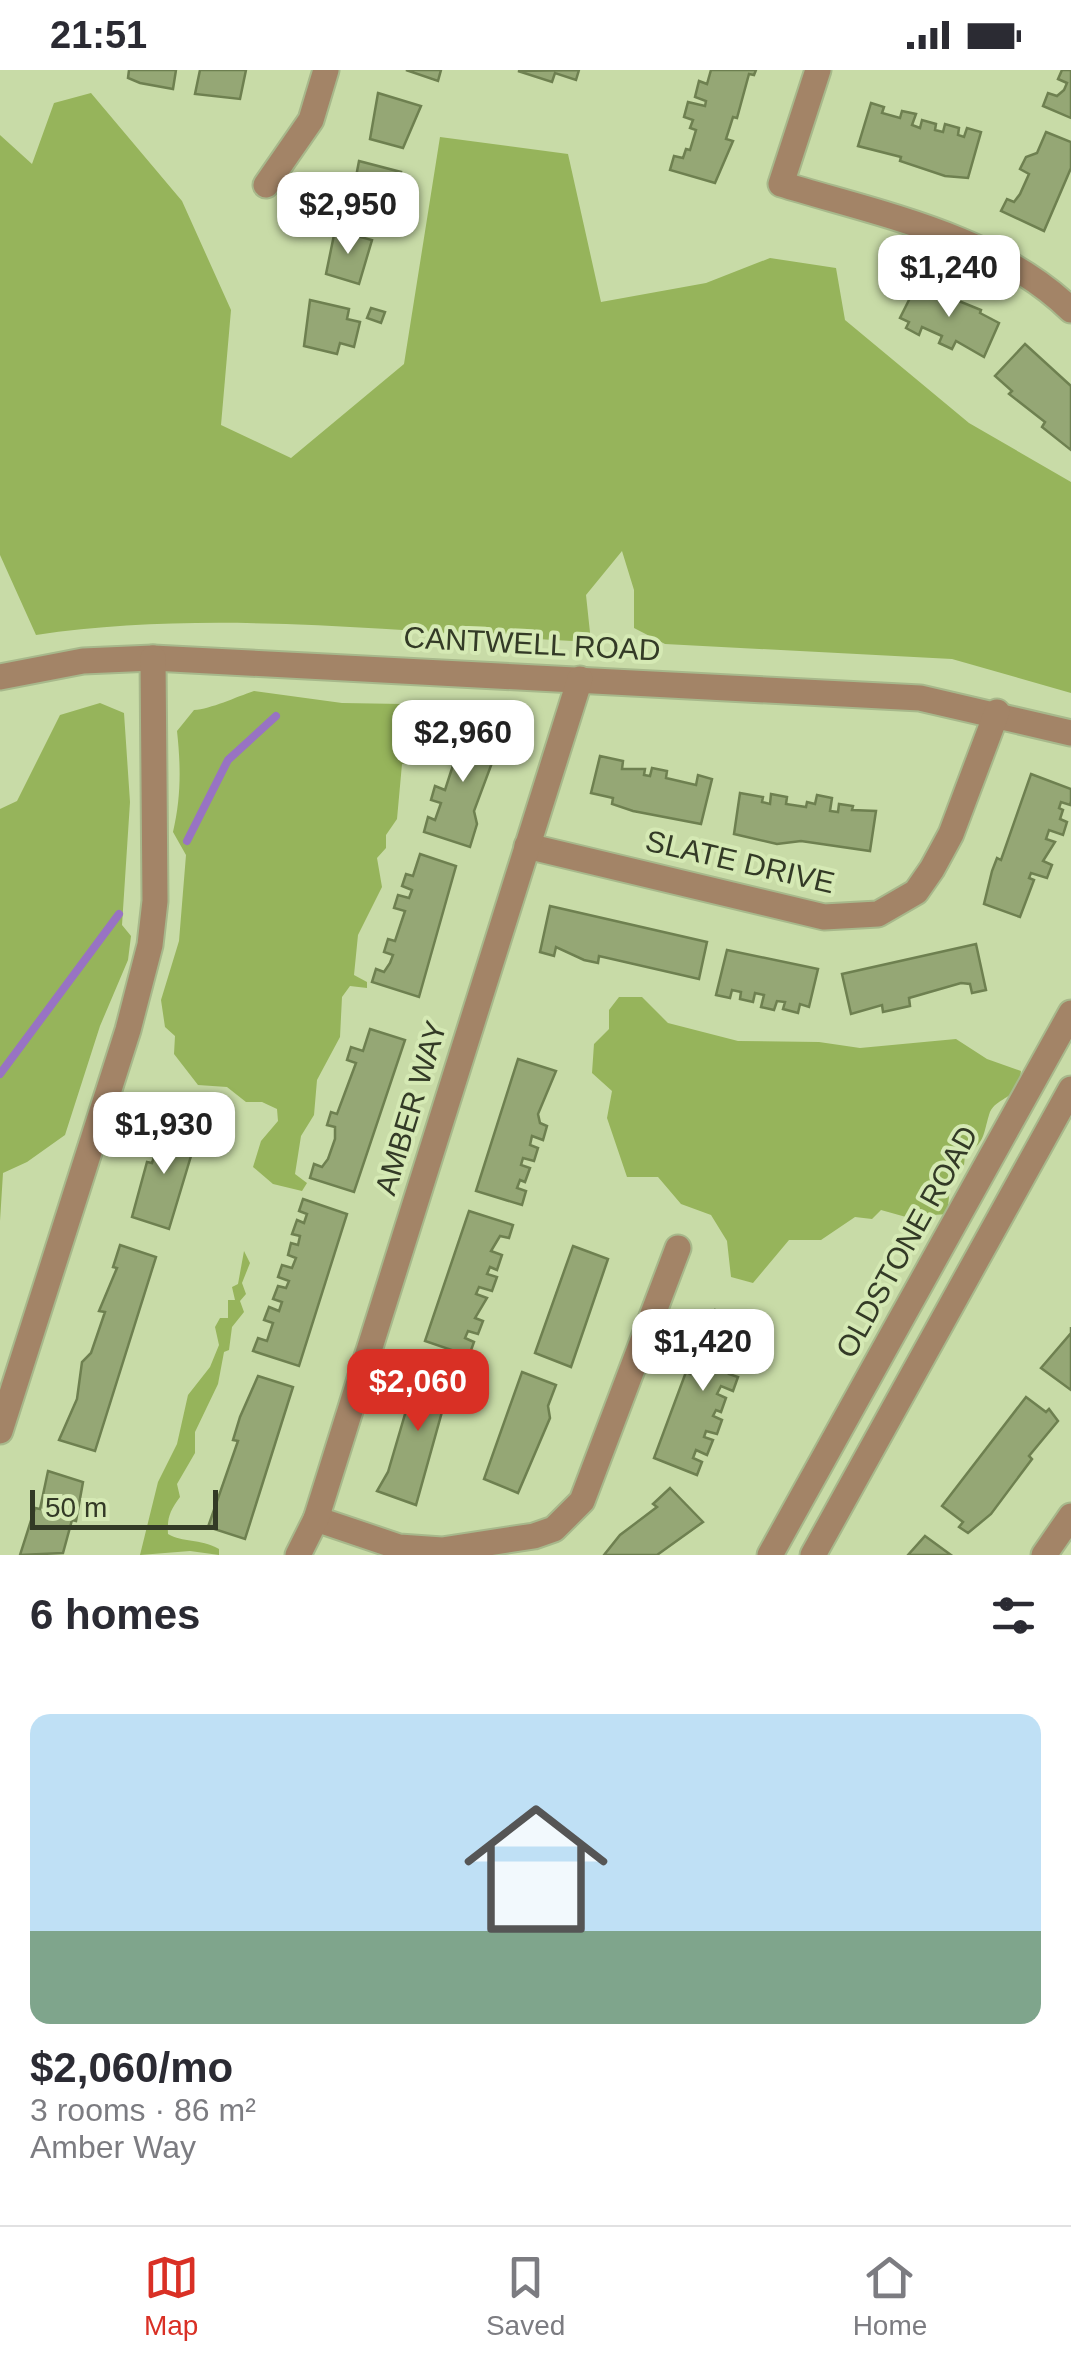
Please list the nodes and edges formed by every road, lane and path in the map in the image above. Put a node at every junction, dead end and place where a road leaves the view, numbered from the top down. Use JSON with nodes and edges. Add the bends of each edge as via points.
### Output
{"nodes":[{"id":1,"x":326,"y":70,"type":"edge"},
{"id":2,"x":818,"y":70,"type":"edge"},
{"id":3,"x":266,"y":185,"type":"dead end"},
{"id":4,"x":1069,"y":304,"type":"edge"},
{"id":5,"x":153,"y":658,"type":"junction"},
{"id":6,"x":0,"y":677,"type":"edge"},
{"id":7,"x":580,"y":679,"type":"junction"},
{"id":8,"x":997,"y":712,"type":"junction"},
{"id":9,"x":1066,"y":734,"type":"edge"},
{"id":10,"x":527,"y":846,"type":"junction"},
{"id":11,"x":1071,"y":1012,"type":"edge"},
{"id":12,"x":1071,"y":1088,"type":"edge"},
{"id":13,"x":678,"y":1248,"type":"dead end"},
{"id":14,"x":0,"y":1431,"type":"edge"},
{"id":15,"x":1071,"y":1516,"type":"edge"},
{"id":16,"x":316,"y":1519,"type":"junction"},
{"id":17,"x":488,"y":1549,"type":"edge"},
{"id":18,"x":298,"y":1555,"type":"edge"},
{"id":19,"x":770,"y":1555,"type":"edge"},
{"id":20,"x":813,"y":1555,"type":"edge"},
{"id":21,"x":1044,"y":1555,"type":"edge"}],
"edges":[{"from":1,"to":3,"type":"street","via":[[312,120]]},
{"from":2,"to":4,"type":"street","via":[[781,184],[976,248]]},
{"from":5,"to":6,"type":"street","name":"CANTWELL ROAD","via":[[83,661]]},
{"from":5,"to":7,"type":"street","name":"CANTWELL ROAD"},
{"from":5,"to":14,"type":"street","via":[[150,945]]},
{"from":7,"to":8,"type":"street","name":"CANTWELL ROAD","via":[[902,696]]},
{"from":7,"to":10,"type":"street","name":"AMBER WAY"},
{"from":8,"to":9,"type":"street","name":"CANTWELL ROAD"},
{"from":8,"to":10,"type":"street","name":"SLATE DRIVE","via":[[932,869],[916,892],[878,914],[824,916]]},
{"from":10,"to":16,"type":"street","name":"AMBER WAY"},
{"from":11,"to":19,"type":"street","name":"OLDSTONE ROAD"},
{"from":12,"to":20,"type":"street"},
{"from":13,"to":17,"type":"street","via":[[582,1502],[554,1529]]},
{"from":15,"to":21,"type":"street"},
{"from":16,"to":17,"type":"street","via":[[420,1551]]},
{"from":16,"to":18,"type":"street","name":"AMBER WAY"}]}
